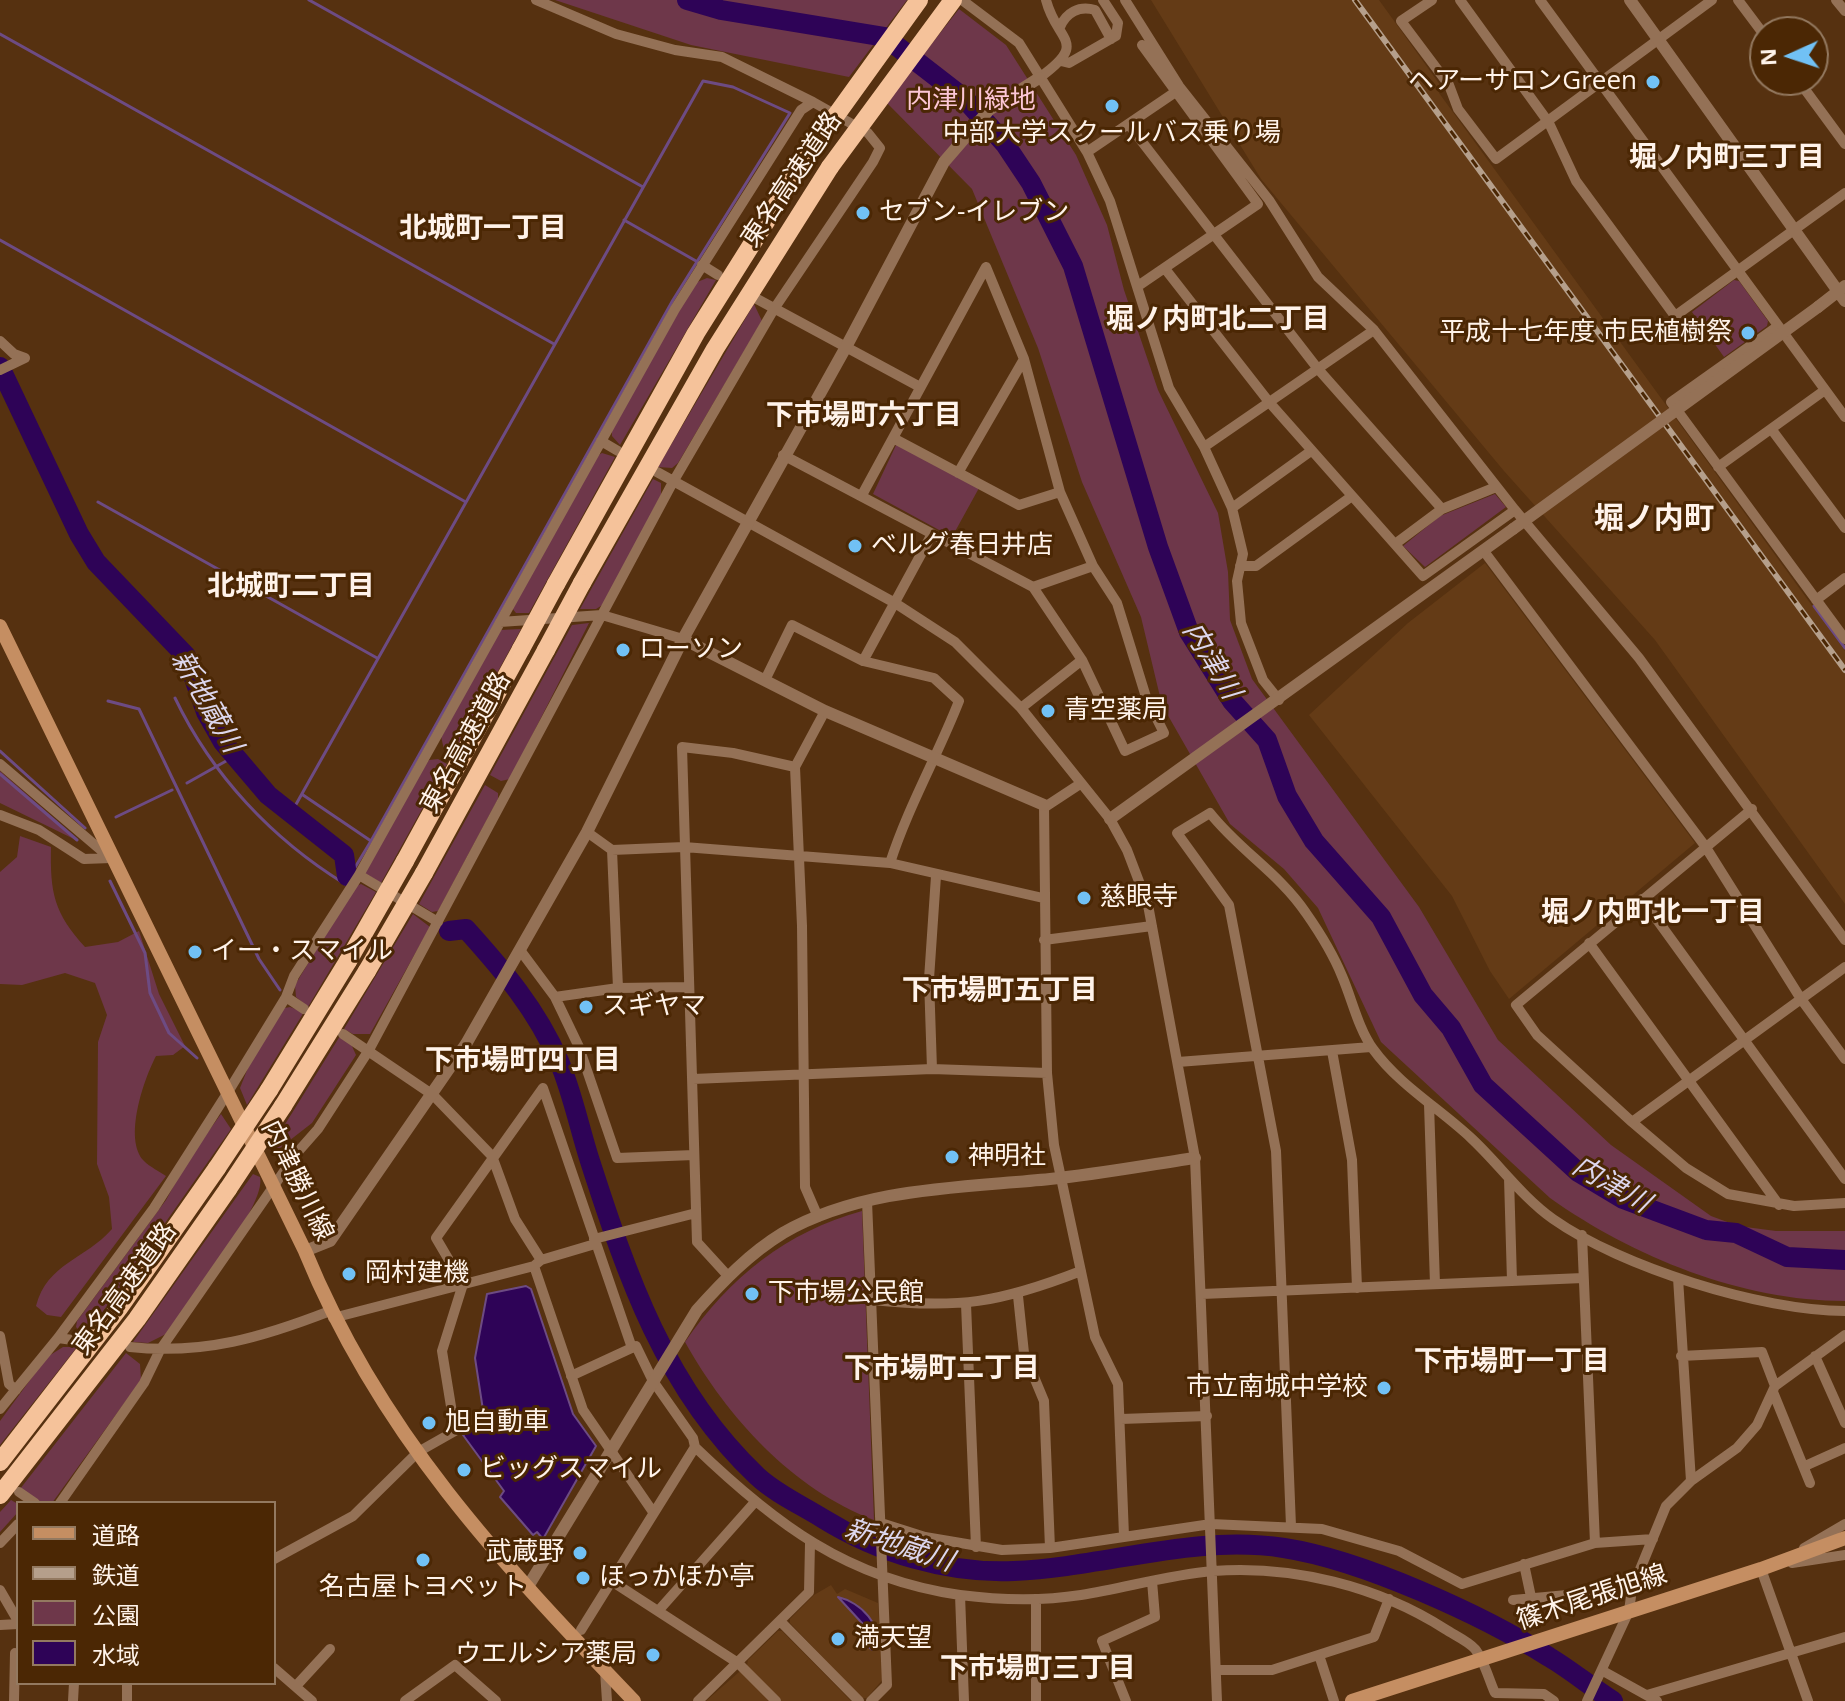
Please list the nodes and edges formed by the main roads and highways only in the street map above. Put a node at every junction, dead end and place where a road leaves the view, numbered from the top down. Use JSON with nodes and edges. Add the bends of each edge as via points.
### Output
{"nodes":[{"id":1,"x":919,"y":0,"type":"edge"},
{"id":2,"x":953,"y":0,"type":"edge"},
{"id":3,"x":0,"y":626,"type":"edge"},
{"id":4,"x":0,"y":1462,"type":"edge"},
{"id":5,"x":9,"y":1494,"type":"edge"},
{"id":6,"x":1839,"y":1540,"type":"edge"},
{"id":7,"x":1382,"y":1697,"type":"edge"},
{"id":8,"x":634,"y":1701,"type":"edge"},
{"id":9,"x":1352,"y":1701,"type":"edge"}],
"edges":[{"from":1,"to":4,"type":"highway","name":"東名高速道路","bridge":true,"via":[[811,150],[696,333],[405,861],[269,1090],[119,1308]]},
{"from":2,"to":5,"type":"highway","name":"東名高速道路","bridge":true,"via":[[830,167],[715,349],[424,873],[283,1106]]},
{"from":3,"to":8,"type":"main road","name":"内津勝川線","via":[[367,1379],[454,1505]]},
{"from":6,"to":7,"type":"main road","name":"篠木尾張旭線"},
{"from":7,"to":9,"type":"main road","name":"篠木尾張旭線"}]}
